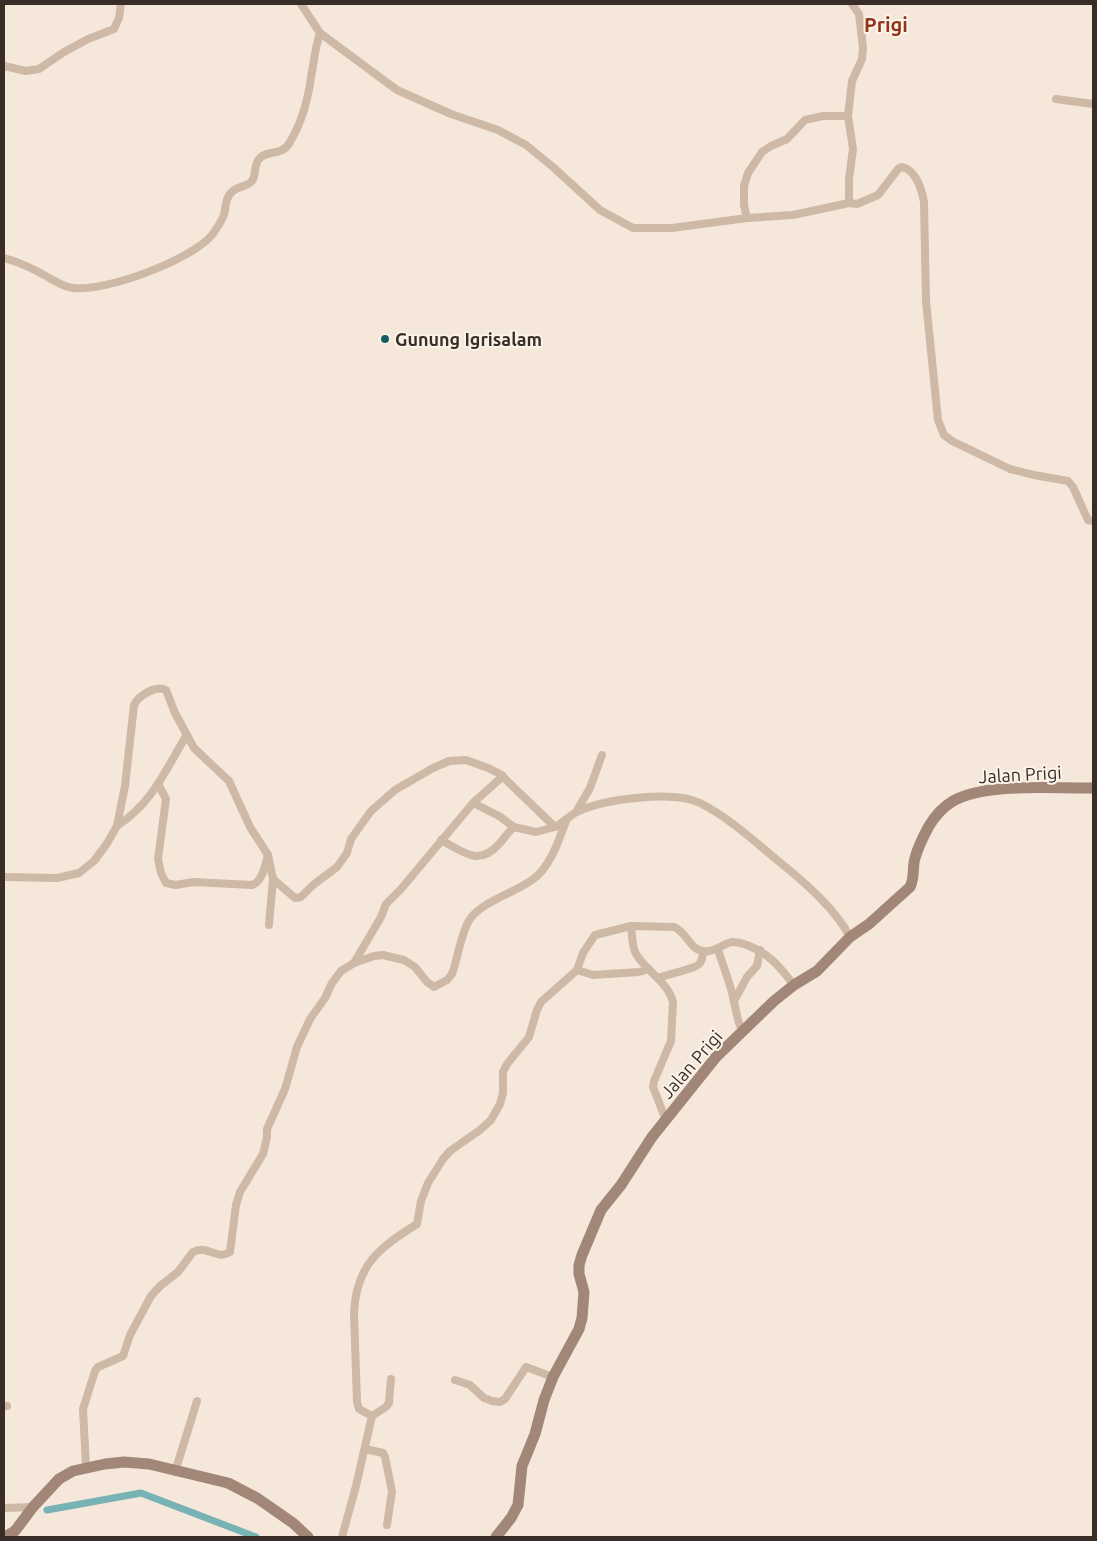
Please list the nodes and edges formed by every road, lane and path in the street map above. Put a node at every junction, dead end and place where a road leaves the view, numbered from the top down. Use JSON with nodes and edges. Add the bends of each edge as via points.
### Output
{"nodes":[{"id":1,"x":121,"y":4,"type":"edge"},
{"id":2,"x":301,"y":4,"type":"edge"},
{"id":3,"x":852,"y":4,"type":"edge"},
{"id":4,"x":860,"y":4,"type":"edge"},
{"id":5,"x":860,"y":14,"type":"junction"},
{"id":6,"x":320,"y":33,"type":"junction"},
{"id":7,"x":4,"y":66,"type":"edge"},
{"id":8,"x":1056,"y":99,"type":"dead end"},
{"id":9,"x":1093,"y":104,"type":"edge"},
{"id":10,"x":848,"y":116,"type":"junction"},
{"id":11,"x":849,"y":203,"type":"junction"},
{"id":12,"x":747,"y":218,"type":"junction"},
{"id":13,"x":4,"y":258,"type":"edge"},
{"id":14,"x":1093,"y":521,"type":"edge"},
{"id":15,"x":186,"y":736,"type":"junction"},
{"id":16,"x":602,"y":756,"type":"dead end"},
{"id":17,"x":503,"y":776,"type":"junction"},
{"id":18,"x":158,"y":784,"type":"junction"},
{"id":19,"x":1093,"y":788,"type":"edge"},
{"id":20,"x":473,"y":803,"type":"junction"},
{"id":21,"x":576,"y":812,"type":"junction"},
{"id":22,"x":567,"y":820,"type":"junction"},
{"id":23,"x":117,"y":826,"type":"junction"},
{"id":24,"x":514,"y":827,"type":"junction"},
{"id":25,"x":555,"y":827,"type":"junction"},
{"id":26,"x":441,"y":840,"type":"junction"},
{"id":27,"x":268,"y":855,"type":"junction"},
{"id":28,"x":4,"y":878,"type":"edge"},
{"id":29,"x":273,"y":879,"type":"junction"},
{"id":30,"x":268,"y":926,"type":"dead end"},
{"id":31,"x":631,"y":926,"type":"junction"},
{"id":32,"x":850,"y":937,"type":"junction"},
{"id":33,"x":718,"y":949,"type":"junction"},
{"id":34,"x":760,"y":950,"type":"junction"},
{"id":35,"x":703,"y":951,"type":"junction"},
{"id":36,"x":354,"y":963,"type":"junction"},
{"id":37,"x":649,"y":969,"type":"junction"},
{"id":38,"x":577,"y":970,"type":"junction"},
{"id":39,"x":658,"y":978,"type":"junction"},
{"id":40,"x":794,"y":985,"type":"junction"},
{"id":41,"x":734,"y":1001,"type":"junction"},
{"id":42,"x":743,"y":1032,"type":"junction"},
{"id":43,"x":666,"y":1120,"type":"junction"},
{"id":44,"x":553,"y":1377,"type":"junction"},
{"id":45,"x":391,"y":1379,"type":"dead end"},
{"id":46,"x":455,"y":1380,"type":"dead end"},
{"id":47,"x":197,"y":1401,"type":"dead end"},
{"id":48,"x":372,"y":1416,"type":"junction"},
{"id":49,"x":365,"y":1449,"type":"junction"},
{"id":50,"x":86,"y":1467,"type":"junction"},
{"id":51,"x":175,"y":1472,"type":"junction"},
{"id":52,"x":32,"y":1506,"type":"junction"},
{"id":53,"x":4,"y":1508,"type":"edge"},
{"id":54,"x":387,"y":1524,"type":"dead end"},
{"id":55,"x":5,"y":1537,"type":"edge"},
{"id":56,"x":308,"y":1537,"type":"edge"},
{"id":57,"x":342,"y":1537,"type":"edge"},
{"id":58,"x":496,"y":1537,"type":"edge"}],
"edges":[{"from":1,"to":7,"type":"street","via":[[114,28],[64,52],[39,69],[26,71]]},
{"from":2,"to":6,"type":"street"},
{"from":3,"to":5,"type":"street"},
{"from":4,"to":5,"type":"street"},
{"from":5,"to":10,"type":"street","via":[[862,59],[852,81]]},
{"from":6,"to":12,"type":"street","via":[[397,90],[434,108],[498,130],[526,145],[600,210],[633,228],[672,228]]},
{"from":6,"to":13,"type":"street","via":[[305,108],[290,142],[278,153],[259,159],[251,183],[228,196],[224,216],[212,235],[194,251],[127,281],[74,288]]},
{"from":8,"to":9,"type":"street"},
{"from":10,"to":11,"type":"street","via":[[853,150]]},
{"from":10,"to":12,"type":"street","via":[[804,120],[787,139],[762,152],[748,173],[744,186]]},
{"from":11,"to":12,"type":"street","via":[[793,215]]},
{"from":11,"to":14,"type":"street","via":[[857,204],[878,195],[899,168],[904,166],[911,173],[921,188],[924,202],[926,301],[938,420],[944,434],[1010,469],[1068,481],[1088,520]]},
{"from":15,"to":18,"type":"street"},
{"from":15,"to":23,"type":"street","via":[[164,688],[157,688],[135,702]]},
{"from":15,"to":27,"type":"street","via":[[194,748],[229,781],[250,827]]},
{"from":16,"to":21,"type":"street","via":[[590,788]]},
{"from":17,"to":20,"type":"street"},
{"from":17,"to":25,"type":"street"},
{"from":17,"to":29,"type":"street","via":[[466,760],[440,764],[396,790],[371,811],[351,839],[337,867],[301,897],[295,898]]},
{"from":18,"to":23,"type":"street","via":[[143,805]]},
{"from":18,"to":27,"type":"street","via":[[166,799],[158,859],[166,883],[252,885],[260,878]]},
{"from":19,"to":32,"type":"street","name":"Jalan Prigi","via":[[997,790],[975,793],[954,801],[929,826],[915,858],[910,887]]},
{"from":20,"to":24,"type":"street"},
{"from":20,"to":26,"type":"street"},
{"from":21,"to":22,"type":"street"},
{"from":21,"to":32,"type":"street","via":[[618,800],[639,798],[698,802],[731,823],[790,870],[831,911]]},
{"from":22,"to":25,"type":"street"},
{"from":22,"to":36,"type":"street","via":[[539,874],[471,917],[452,974],[447,980],[430,986],[415,967],[391,956],[374,956]]},
{"from":23,"to":28,"type":"street","via":[[94,861],[79,872],[57,878]]},
{"from":24,"to":25,"type":"street","via":[[536,832]]},
{"from":24,"to":26,"type":"street","via":[[484,856],[471,857]]},
{"from":26,"to":36,"type":"street","via":[[386,904]]},
{"from":27,"to":29,"type":"street"},
{"from":29,"to":30,"type":"street"},
{"from":31,"to":35,"type":"street","via":[[680,929],[695,948]]},
{"from":31,"to":37,"type":"street","via":[[635,952]]},
{"from":31,"to":38,"type":"street","via":[[595,935]]},
{"from":32,"to":40,"type":"street","name":"Jalan Prigi","via":[[817,971]]},
{"from":33,"to":34,"type":"street","via":[[739,942]]},
{"from":33,"to":35,"type":"street"},
{"from":33,"to":41,"type":"street"},
{"from":34,"to":40,"type":"street","via":[[772,958]]},
{"from":34,"to":41,"type":"street","via":[[757,966]]},
{"from":35,"to":39,"type":"street","via":[[701,962],[696,967]]},
{"from":36,"to":50,"type":"street","via":[[340,971],[297,1047],[285,1089],[267,1129],[263,1154],[240,1192],[230,1252],[222,1255],[205,1249],[193,1252],[178,1272],[150,1296],[123,1356],[95,1371],[83,1409]]},
{"from":37,"to":38,"type":"street","via":[[593,976]]},
{"from":37,"to":39,"type":"street"},
{"from":38,"to":48,"type":"street","via":[[541,1002],[529,1037],[503,1072],[503,1093],[491,1120],[450,1151],[428,1183],[418,1222],[372,1258],[361,1275],[354,1313],[357,1402],[359,1410]]},
{"from":39,"to":43,"type":"street","via":[[673,1002],[671,1040],[653,1087]]},
{"from":40,"to":42,"type":"street","name":"Jalan Prigi"},
{"from":41,"to":42,"type":"street"},
{"from":42,"to":43,"type":"street","name":"Jalan Prigi","via":[[706,1069]]},
{"from":43,"to":44,"type":"street","name":"Jalan Prigi","via":[[601,1210],[579,1265],[584,1298],[579,1329]]},
{"from":44,"to":46,"type":"street","via":[[526,1367],[505,1400],[496,1402],[484,1398],[470,1385]]},
{"from":44,"to":58,"type":"street","name":"Jalan Prigi","via":[[522,1466],[518,1505]]},
{"from":45,"to":48,"type":"street","via":[[389,1403]]},
{"from":47,"to":51,"type":"street"},
{"from":48,"to":49,"type":"street"},
{"from":49,"to":54,"type":"street","via":[[383,1452],[385,1457],[392,1490]]},
{"from":49,"to":57,"type":"street"},
{"from":50,"to":51,"type":"street","via":[[124,1462],[149,1464]]},
{"from":50,"to":52,"type":"street","via":[[59,1479]]},
{"from":51,"to":56,"type":"street","via":[[228,1482],[241,1488]]},
{"from":52,"to":53,"type":"street"},
{"from":52,"to":55,"type":"street","via":[[15,1531]]}]}
